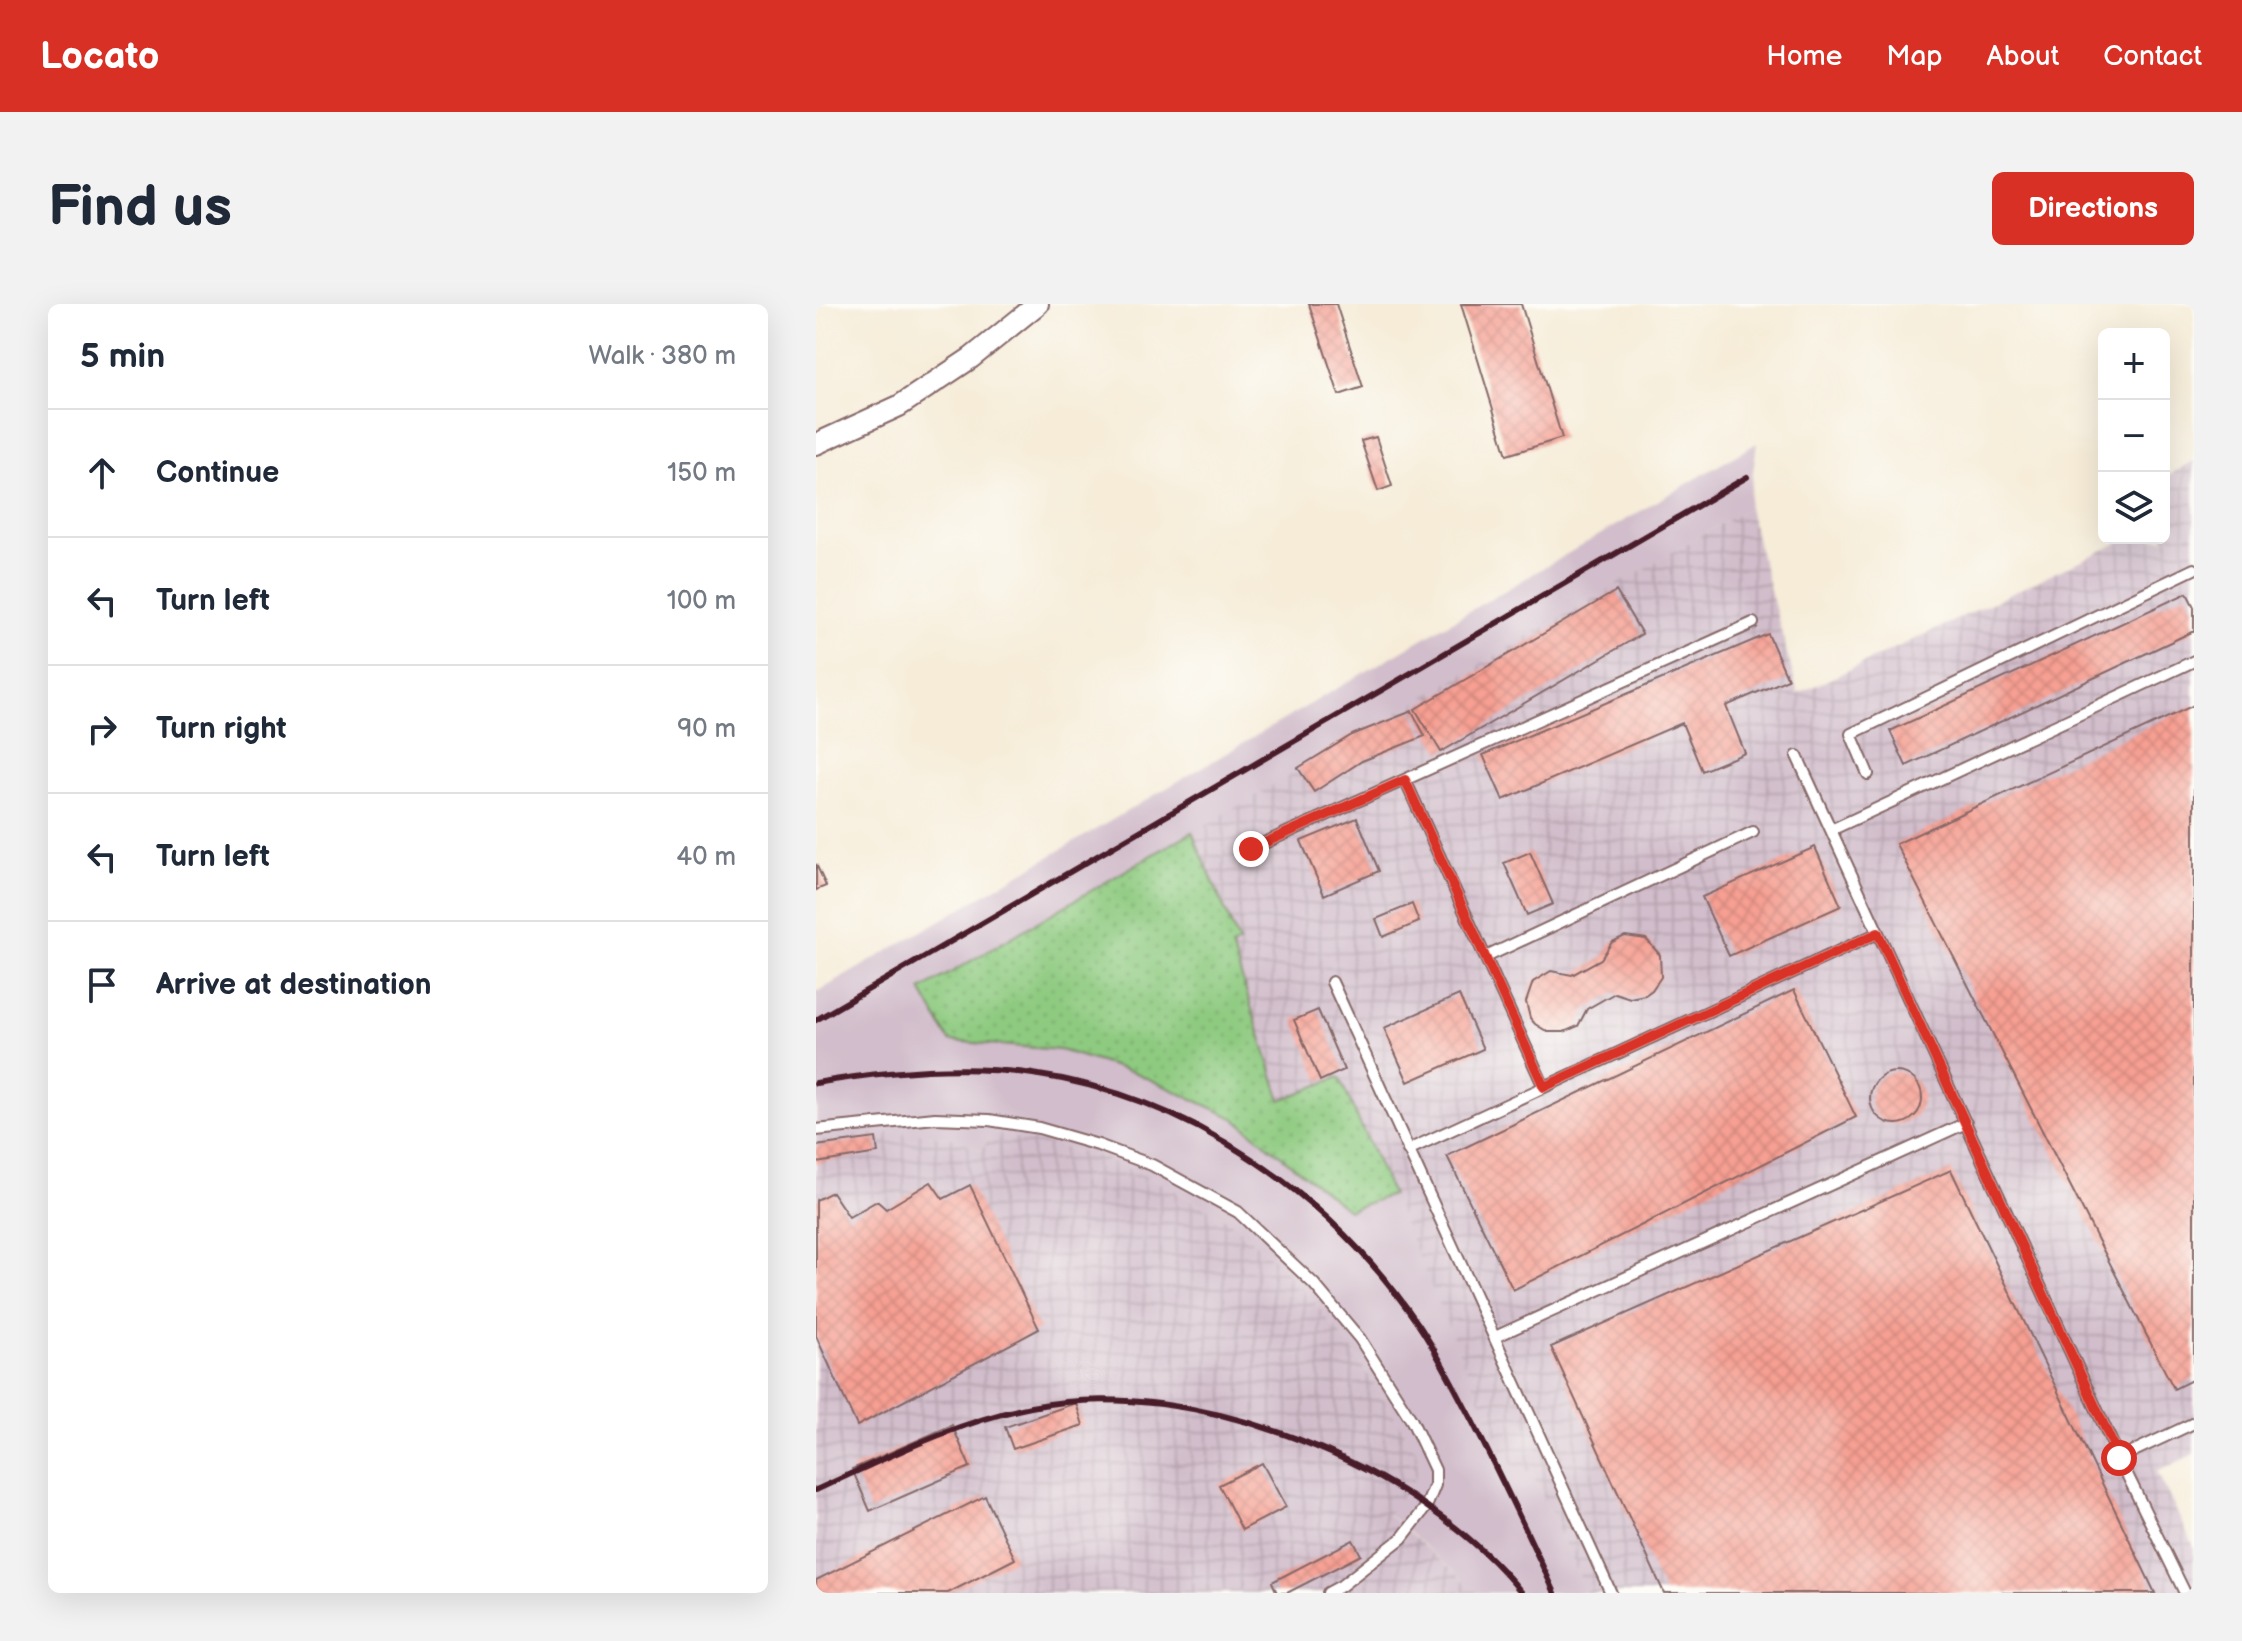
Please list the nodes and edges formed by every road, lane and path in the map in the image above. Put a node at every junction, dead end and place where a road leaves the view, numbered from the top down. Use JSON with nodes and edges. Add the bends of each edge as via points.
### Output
{"nodes":[{"id":1,"x":1038,"y":304,"type":"edge"},
{"id":2,"x":816,"y":444,"type":"edge"},
{"id":3,"x":2194,"y":569,"type":"edge"},
{"id":4,"x":1753,"y":623,"type":"dead end"},
{"id":5,"x":2194,"y":661,"type":"edge"},
{"id":6,"x":1797,"y":756,"type":"dead end"},
{"id":7,"x":1868,"y":774,"type":"dead end"},
{"id":8,"x":1405,"y":780,"type":"junction"},
{"id":9,"x":1831,"y":830,"type":"junction"},
{"id":10,"x":1753,"y":832,"type":"dead end"},
{"id":11,"x":1251,"y":849,"type":"dead end"},
{"id":12,"x":1878,"y":933,"type":"junction"},
{"id":13,"x":1486,"y":957,"type":"junction"},
{"id":14,"x":1332,"y":982,"type":"dead end"},
{"id":15,"x":1544,"y":1087,"type":"junction"},
{"id":16,"x":1966,"y":1123,"type":"junction"},
{"id":17,"x":816,"y":1130,"type":"edge"},
{"id":18,"x":1408,"y":1150,"type":"junction"},
{"id":19,"x":1495,"y":1337,"type":"junction"},
{"id":20,"x":2194,"y":1423,"type":"edge"},
{"id":21,"x":2119,"y":1458,"type":"junction"},
{"id":22,"x":1328,"y":1593,"type":"edge"},
{"id":23,"x":1611,"y":1593,"type":"edge"},
{"id":24,"x":2185,"y":1593,"type":"edge"}],
"edges":[{"from":1,"to":2,"type":"street","via":[[899,406]]},
{"from":3,"to":7,"type":"lane","via":[[1851,734]]},
{"from":4,"to":8,"type":"lane"},
{"from":5,"to":9,"type":"lane"},
{"from":6,"to":9,"type":"lane"},
{"from":8,"to":11,"type":"lane"},
{"from":8,"to":13,"type":"lane"},
{"from":9,"to":12,"type":"lane"},
{"from":10,"to":13,"type":"lane"},
{"from":12,"to":15,"type":"lane"},
{"from":12,"to":16,"type":"lane"},
{"from":13,"to":15,"type":"lane"},
{"from":14,"to":18,"type":"lane"},
{"from":15,"to":18,"type":"lane"},
{"from":16,"to":19,"type":"lane"},
{"from":16,"to":21,"type":"lane"},
{"from":17,"to":22,"type":"lane","via":[[935,1118],[1039,1128],[1152,1165],[1238,1212],[1314,1284],[1360,1339],[1412,1421],[1435,1470],[1426,1507],[1402,1538]]},
{"from":18,"to":19,"type":"lane"},
{"from":19,"to":23,"type":"lane"},
{"from":20,"to":21,"type":"lane"},
{"from":21,"to":24,"type":"lane"}]}
